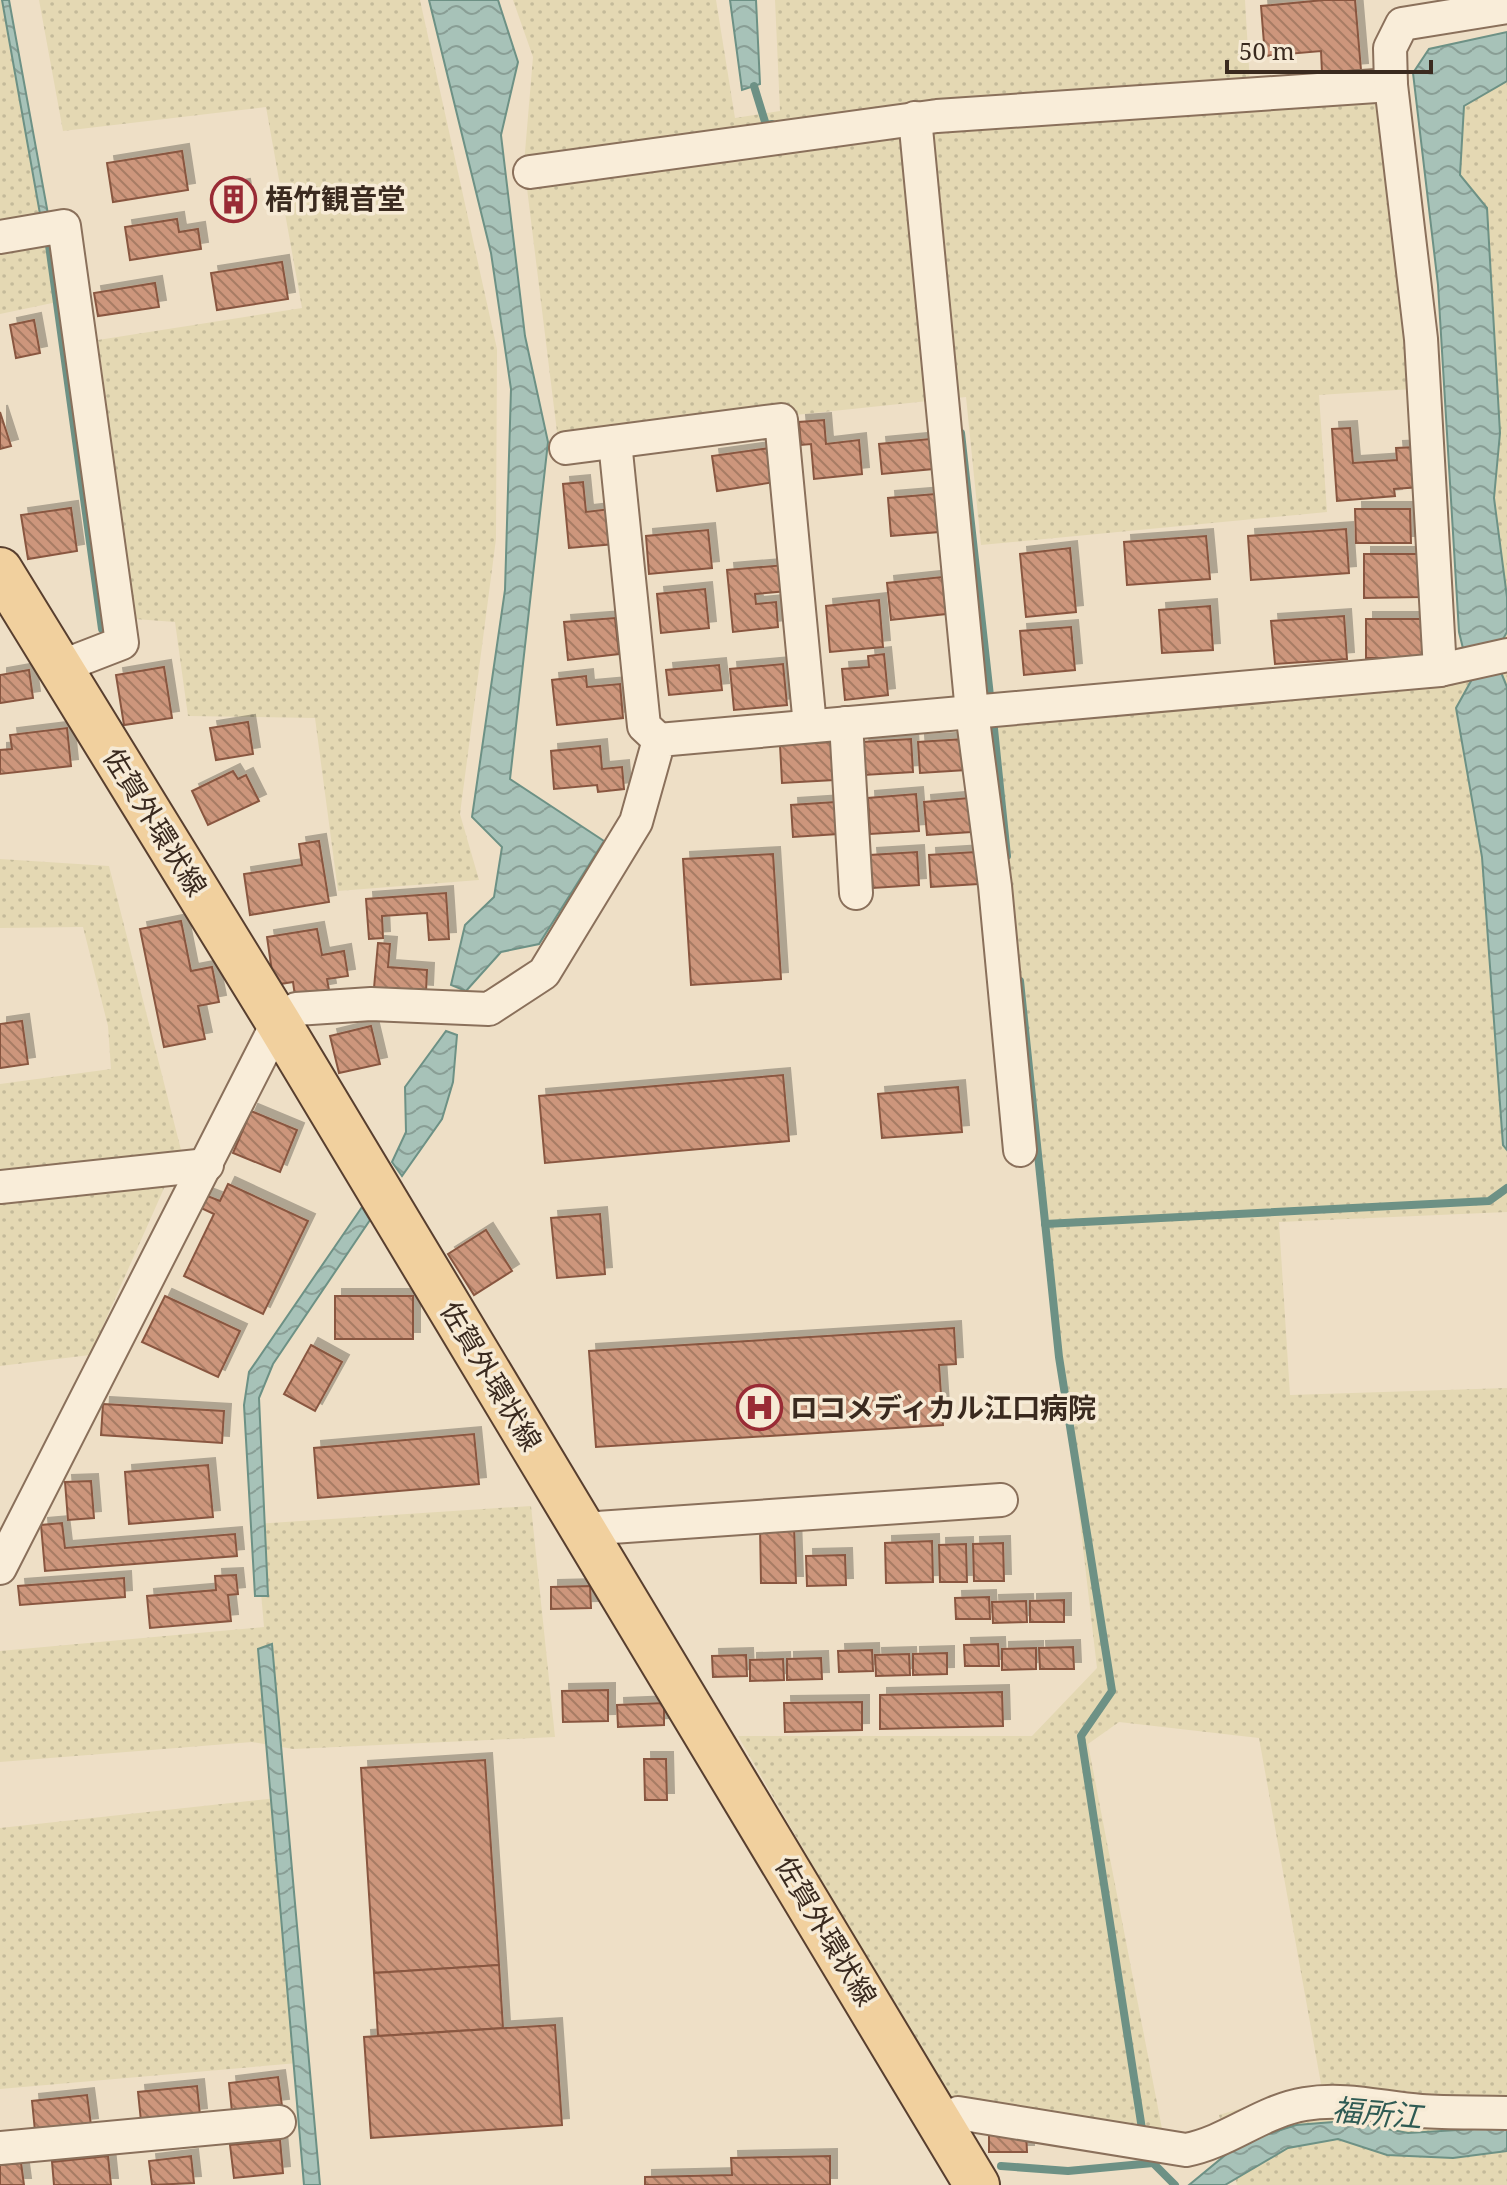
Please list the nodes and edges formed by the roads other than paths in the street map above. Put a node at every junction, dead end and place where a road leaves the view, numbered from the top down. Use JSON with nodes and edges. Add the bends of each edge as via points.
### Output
{"nodes":[{"id":1,"x":1507,"y":7,"type":"edge"},
{"id":2,"x":1391,"y":76,"type":"junction"},
{"id":3,"x":926,"y":117,"type":"junction"},
{"id":4,"x":530,"y":172,"type":"dead end"},
{"id":5,"x":0,"y":237,"type":"edge"},
{"id":6,"x":615,"y":442,"type":"junction"},
{"id":7,"x":566,"y":448,"type":"dead end"},
{"id":8,"x":0,"y":570,"type":"edge"},
{"id":9,"x":1506,"y":655,"type":"edge"},
{"id":10,"x":60,"y":667,"type":"junction"},
{"id":11,"x":1449,"y":668,"type":"junction"},
{"id":12,"x":986,"y":710,"type":"junction"},
{"id":13,"x":846,"y":723,"type":"junction"},
{"id":14,"x":810,"y":726,"type":"junction"},
{"id":15,"x":659,"y":740,"type":"junction"},
{"id":16,"x":856,"y":893,"type":"dead end"},
{"id":17,"x":278,"y":1022,"type":"junction"},
{"id":18,"x":1020,"y":1150,"type":"dead end"},
{"id":19,"x":207,"y":1165,"type":"junction"},
{"id":20,"x":0,"y":1187,"type":"edge"},
{"id":21,"x":1001,"y":1500,"type":"dead end"},
{"id":22,"x":583,"y":1529,"type":"junction"},
{"id":23,"x":0,"y":1568,"type":"edge"},
{"id":24,"x":1507,"y":2113,"type":"edge"},
{"id":25,"x":940,"y":2121,"type":"junction"},
{"id":26,"x":279,"y":2122,"type":"dead end"},
{"id":27,"x":0,"y":2148,"type":"edge"},
{"id":28,"x":977,"y":2185,"type":"edge"}],
"edges":[{"from":1,"to":2,"type":"street","via":[[1402,24],[1390,48]]},
{"from":2,"to":3,"type":"street"},
{"from":2,"to":11,"type":"street","via":[[1421,339]]},
{"from":3,"to":4,"type":"street"},
{"from":3,"to":12,"type":"street"},
{"from":5,"to":10,"type":"street","via":[[50,228],[122,643]]},
{"from":6,"to":7,"type":"street"},
{"from":6,"to":14,"type":"street","via":[[781,420]]},
{"from":6,"to":15,"type":"street","via":[[644,726]]},
{"from":8,"to":10,"type":"main road","name":"佐賀外環状線"},
{"from":9,"to":11,"type":"street"},
{"from":10,"to":17,"type":"main road","name":"佐賀外環状線"},
{"from":11,"to":12,"type":"street"},
{"from":12,"to":13,"type":"street"},
{"from":12,"to":18,"type":"street","via":[[995,886]]},
{"from":13,"to":14,"type":"street"},
{"from":13,"to":16,"type":"street"},
{"from":14,"to":15,"type":"street"},
{"from":15,"to":17,"type":"street","via":[[636,822],[544,973],[489,1009],[341,1006],[296,1009]]},
{"from":17,"to":19,"type":"street"},
{"from":17,"to":22,"type":"main road","name":"佐賀外環状線"},
{"from":19,"to":20,"type":"street"},
{"from":19,"to":23,"type":"street"},
{"from":21,"to":22,"type":"street"},
{"from":22,"to":25,"type":"main road","name":"佐賀外環状線"},
{"from":24,"to":25,"type":"street","via":[[1421,2111],[1339,2100],[1304,2104],[1278,2111],[1208,2146],[1186,2150],[958,2113]]},
{"from":25,"to":28,"type":"main road","name":"佐賀外環状線"},
{"from":26,"to":27,"type":"street"}]}
